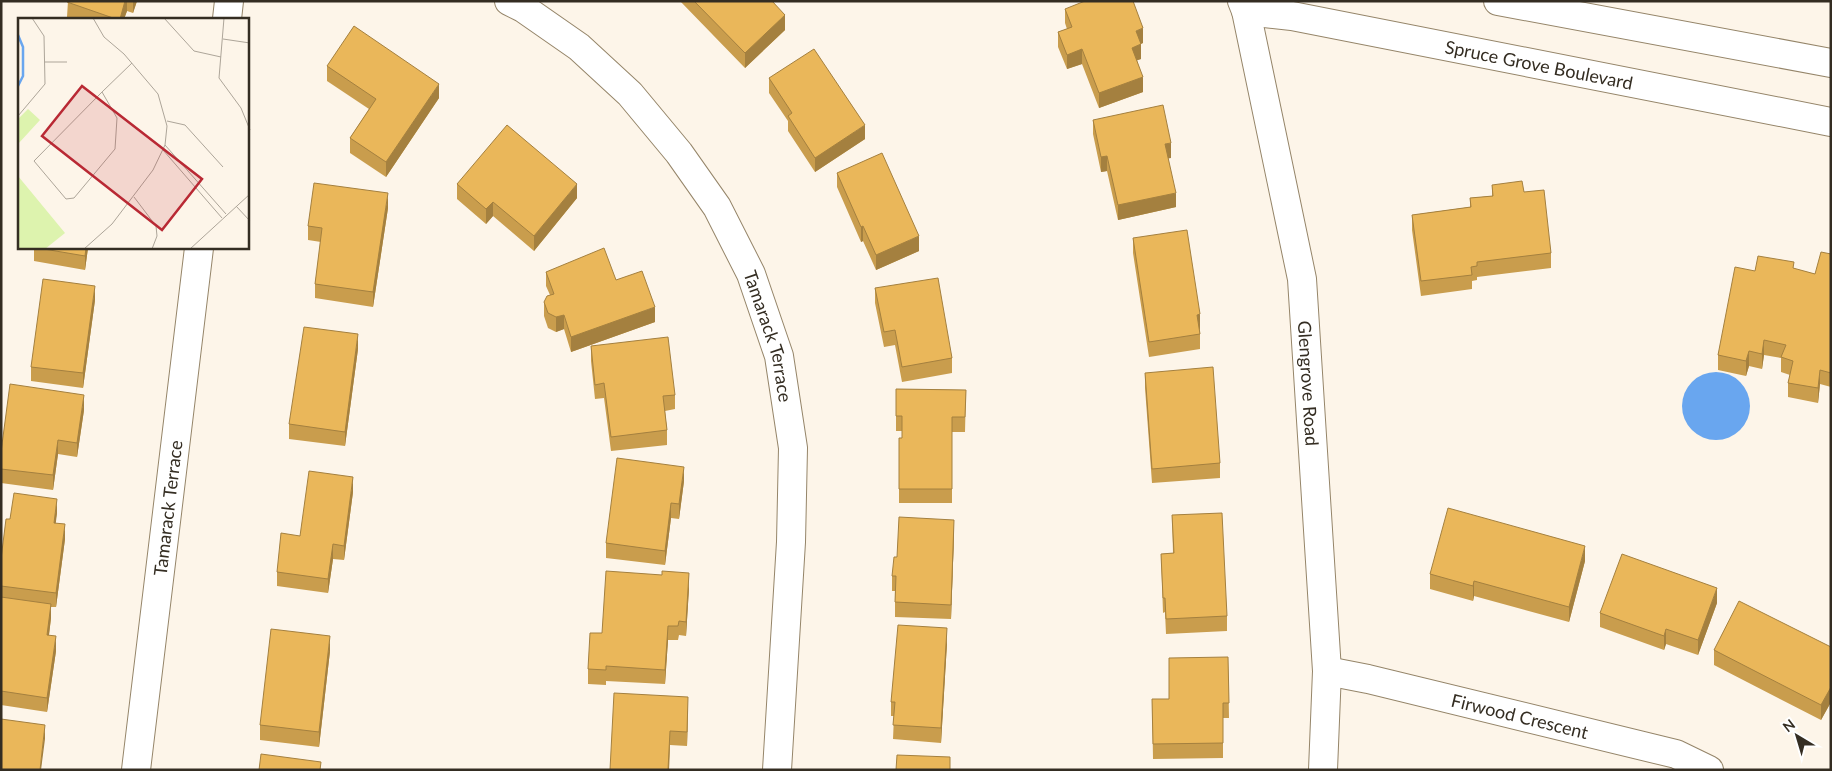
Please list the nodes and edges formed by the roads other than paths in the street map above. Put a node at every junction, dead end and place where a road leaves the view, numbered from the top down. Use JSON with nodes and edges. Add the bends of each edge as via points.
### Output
{"nodes":[{"id":1,"x":229,"y":1,"type":"edge"},
{"id":2,"x":509,"y":1,"type":"edge"},
{"id":3,"x":1498,"y":1,"type":"edge"},
{"id":4,"x":1244,"y":6,"type":"edge"},
{"id":5,"x":227,"y":18,"type":"edge"},
{"id":6,"x":1831,"y":63,"type":"edge"},
{"id":7,"x":1831,"y":122,"type":"edge"},
{"id":8,"x":199,"y":249,"type":"edge"},
{"id":9,"x":1327,"y":671,"type":"junction"},
{"id":10,"x":136,"y":770,"type":"edge"},
{"id":11,"x":777,"y":770,"type":"edge"},
{"id":12,"x":1323,"y":770,"type":"edge"},
{"id":13,"x":1709,"y":770,"type":"edge"}],
"edges":[{"from":1,"to":5,"type":"street"},
{"from":2,"to":11,"type":"street","name":"Tamarack Terrace","via":[[579,47],[630,94],[679,153],[717,207],[751,274],[779,356],[793,448],[792,542]]},
{"from":3,"to":6,"type":"street"},
{"from":4,"to":7,"type":"street","name":"Spruce Grove Boulevard"},
{"from":4,"to":9,"type":"street","name":"Glengrove Road","via":[[1302,279]]},
{"from":8,"to":10,"type":"street","name":"Tamarack Terrace"},
{"from":9,"to":12,"type":"street","name":"Glengrove Road"},
{"from":9,"to":13,"type":"street","name":"Firwood Crescent","via":[[1676,754]]}]}
